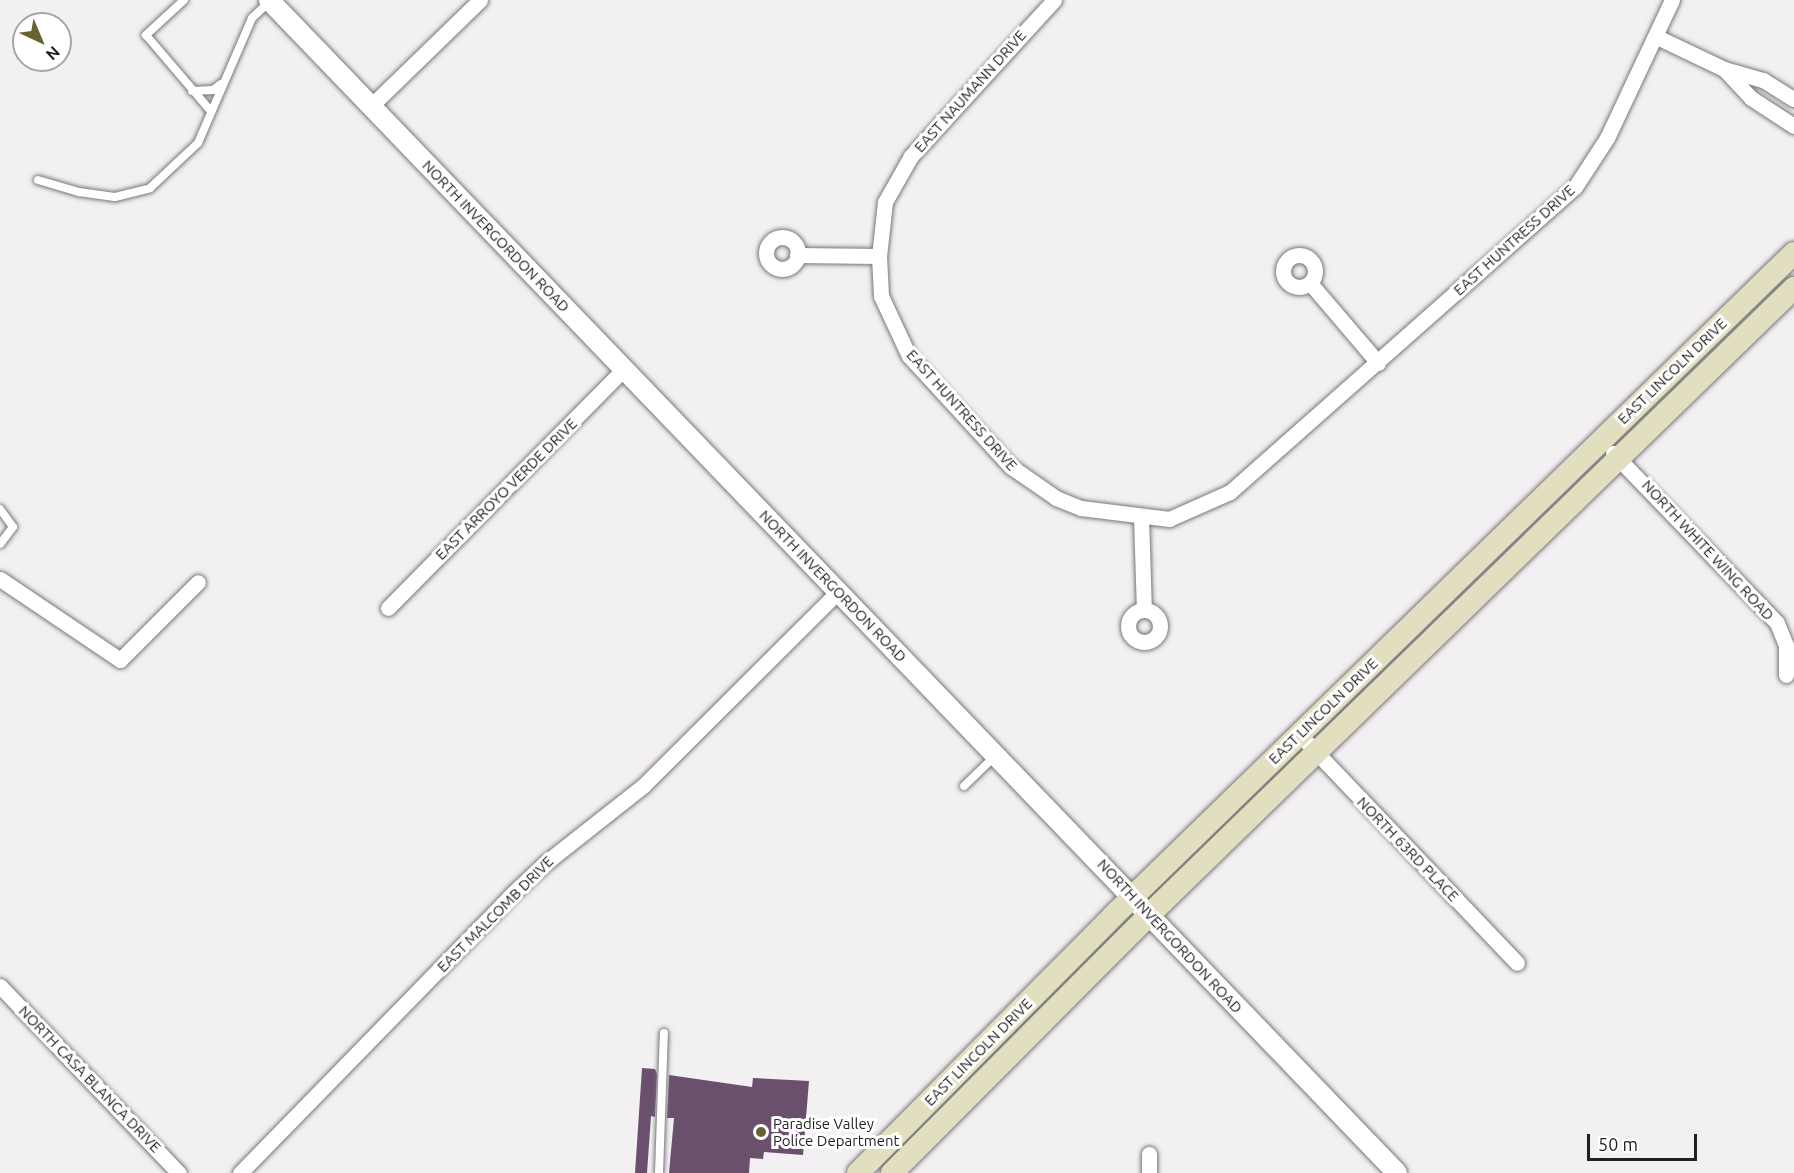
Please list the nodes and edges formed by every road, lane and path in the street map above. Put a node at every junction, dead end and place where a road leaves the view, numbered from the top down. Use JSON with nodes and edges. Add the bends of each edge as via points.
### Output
{"nodes":[{"id":1,"x":184,"y":0,"type":"edge"},
{"id":2,"x":480,"y":0,"type":"edge"},
{"id":3,"x":1053,"y":0,"type":"edge"},
{"id":4,"x":1672,"y":0,"type":"edge"},
{"id":5,"x":269,"y":1,"type":"edge"},
{"id":6,"x":1657,"y":37,"type":"junction"},
{"id":7,"x":1724,"y":69,"type":"junction"},
{"id":8,"x":223,"y":83,"type":"junction"},
{"id":9,"x":192,"y":91,"type":"junction"},
{"id":10,"x":1794,"y":99,"type":"edge"},
{"id":11,"x":371,"y":106,"type":"junction"},
{"id":12,"x":211,"y":111,"type":"junction"},
{"id":13,"x":1794,"y":126,"type":"edge"},
{"id":14,"x":38,"y":180,"type":"dead end"},
{"id":15,"x":1794,"y":253,"type":"edge"},
{"id":16,"x":797,"y":255,"type":"dead end"},
{"id":17,"x":879,"y":256,"type":"junction"},
{"id":18,"x":1310,"y":283,"type":"dead end"},
{"id":19,"x":1794,"y":288,"type":"edge"},
{"id":20,"x":1378,"y":363,"type":"junction"},
{"id":21,"x":624,"y":369,"type":"junction"},
{"id":22,"x":1600,"y":440,"type":"junction"},
{"id":23,"x":1618,"y":459,"type":"junction"},
{"id":24,"x":0,"y":509,"type":"edge"},
{"id":25,"x":1141,"y":517,"type":"junction"},
{"id":26,"x":0,"y":544,"type":"edge"},
{"id":27,"x":0,"y":579,"type":"edge"},
{"id":28,"x":198,"y":582,"type":"dead end"},
{"id":29,"x":838,"y":592,"type":"junction"},
{"id":30,"x":388,"y":608,"type":"dead end"},
{"id":31,"x":1144,"y":610,"type":"dead end"},
{"id":32,"x":1786,"y":675,"type":"dead end"},
{"id":33,"x":1299,"y":734,"type":"junction"},
{"id":34,"x":1316,"y":752,"type":"junction"},
{"id":35,"x":997,"y":754,"type":"junction"},
{"id":36,"x":964,"y":786,"type":"dead end"},
{"id":37,"x":1133,"y":897,"type":"junction"},
{"id":38,"x":1149,"y":915,"type":"junction"},
{"id":39,"x":1517,"y":963,"type":"dead end"},
{"id":40,"x":0,"y":986,"type":"edge"},
{"id":41,"x":664,"y":1033,"type":"dead end"},
{"id":42,"x":951,"y":1079,"type":"junction"},
{"id":43,"x":969,"y":1095,"type":"junction"},
{"id":44,"x":1149,"y":1154,"type":"dead end"},
{"id":45,"x":179,"y":1173,"type":"edge"},
{"id":46,"x":240,"y":1173,"type":"edge"},
{"id":47,"x":659,"y":1173,"type":"edge"},
{"id":48,"x":858,"y":1173,"type":"edge"},
{"id":49,"x":892,"y":1173,"type":"edge"},
{"id":50,"x":1149,"y":1173,"type":"edge"},
{"id":51,"x":1397,"y":1173,"type":"edge"}],
"edges":[{"from":1,"to":9,"type":"lane","via":[[146,35]]},
{"from":2,"to":11,"type":"street"},
{"from":3,"to":17,"type":"street","name":"EAST NAUMANN DRIVE","via":[[911,156],[885,202]]},
{"from":4,"to":6,"type":"street","name":"EAST HUNTRESS DRIVE"},
{"from":5,"to":8,"type":"lane","via":[[252,18]]},
{"from":5,"to":11,"type":"street","name":"NORTH INVERGORDON ROAD"},
{"from":6,"to":7,"type":"street"},
{"from":6,"to":20,"type":"street","name":"EAST HUNTRESS DRIVE","via":[[1607,138],[1575,187]]},
{"from":7,"to":10,"type":"street","via":[[1763,80]]},
{"from":7,"to":13,"type":"street","via":[[1751,98]]},
{"from":8,"to":9,"type":"lane","via":[[213,90]]},
{"from":8,"to":12,"type":"lane"},
{"from":9,"to":12,"type":"lane"},
{"from":11,"to":21,"type":"street","name":"NORTH INVERGORDON ROAD"},
{"from":12,"to":14,"type":"lane","via":[[190,153],[139,193],[96,195]]},
{"from":15,"to":22,"type":"main road","name":"EAST LINCOLN DRIVE"},
{"from":16,"to":17,"type":"street"},
{"from":17,"to":25,"type":"street","name":"EAST HUNTRESS DRIVE","via":[[881,296],[909,356],[1010,466],[1056,498],[1081,508]]},
{"from":18,"to":20,"type":"street"},
{"from":19,"to":23,"type":"main road","name":"EAST LINCOLN DRIVE"},
{"from":20,"to":25,"type":"street","name":"EAST HUNTRESS DRIVE","via":[[1230,492],[1169,519]]},
{"from":21,"to":29,"type":"street","name":"NORTH INVERGORDON ROAD"},
{"from":21,"to":30,"type":"street","name":"EAST ARROYO VERDE DRIVE"},
{"from":22,"to":23,"type":"street","name":"NORTH WHITE WING ROAD"},
{"from":22,"to":33,"type":"main road","name":"EAST LINCOLN DRIVE"},
{"from":23,"to":32,"type":"street","name":"NORTH WHITE WING ROAD","via":[[1776,623],[1786,645]]},
{"from":23,"to":34,"type":"main road","name":"EAST LINCOLN DRIVE"},
{"from":24,"to":26,"type":"lane","via":[[13,526]]},
{"from":25,"to":31,"type":"street"},
{"from":27,"to":28,"type":"street","via":[[120,660]]},
{"from":29,"to":35,"type":"street","name":"NORTH INVERGORDON ROAD"},
{"from":29,"to":46,"type":"street","name":"EAST MALCOMB DRIVE","via":[[644,785],[511,895]]},
{"from":33,"to":34,"type":"street","name":"NORTH 63RD PLACE"},
{"from":33,"to":37,"type":"main road","name":"EAST LINCOLN DRIVE"},
{"from":34,"to":38,"type":"main road","name":"EAST LINCOLN DRIVE"},
{"from":34,"to":39,"type":"street","name":"NORTH 63RD PLACE"},
{"from":35,"to":36,"type":"lane"},
{"from":35,"to":37,"type":"street","name":"NORTH INVERGORDON ROAD"},
{"from":37,"to":38,"type":"street","name":"NORTH INVERGORDON ROAD"},
{"from":37,"to":42,"type":"main road","name":"EAST LINCOLN DRIVE"},
{"from":38,"to":43,"type":"main road","name":"EAST LINCOLN DRIVE"},
{"from":38,"to":51,"type":"street","name":"NORTH INVERGORDON ROAD"},
{"from":40,"to":45,"type":"street","name":"NORTH CASA BLANCA DRIVE"},
{"from":41,"to":47,"type":"lane"},
{"from":42,"to":43,"type":"main road"},
{"from":42,"to":48,"type":"main road","name":"EAST LINCOLN DRIVE"},
{"from":43,"to":49,"type":"main road","name":"EAST LINCOLN DRIVE"},
{"from":44,"to":50,"type":"street"}]}
